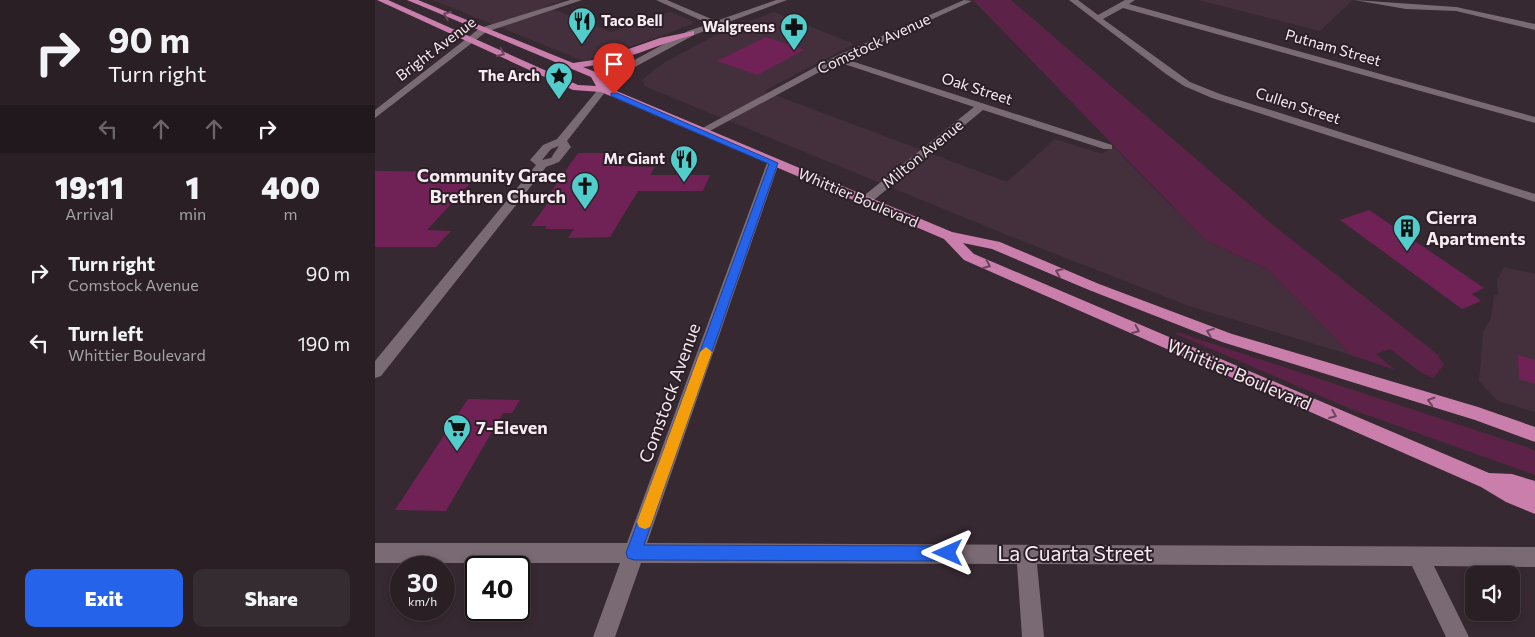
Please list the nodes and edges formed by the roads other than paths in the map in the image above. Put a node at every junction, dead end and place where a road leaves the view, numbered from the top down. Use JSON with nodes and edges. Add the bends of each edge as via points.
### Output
{"nodes":[{"id":1,"x":381,"y":0,"type":"edge"},
{"id":2,"x":411,"y":0,"type":"edge"},
{"id":3,"x":578,"y":0,"type":"edge"},
{"id":4,"x":660,"y":0,"type":"edge"},
{"id":5,"x":783,"y":0,"type":"edge"},
{"id":6,"x":1073,"y":0,"type":"edge"},
{"id":7,"x":1358,"y":0,"type":"edge"},
{"id":8,"x":968,"y":1,"type":"edge"},
{"id":9,"x":1127,"y":2,"type":"edge"},
{"id":10,"x":1098,"y":18,"type":"junction"},
{"id":11,"x":716,"y":24,"type":"junction"},
{"id":12,"x":1535,"y":27,"type":"edge"},
{"id":13,"x":483,"y":30,"type":"junction"},
{"id":14,"x":691,"y":33,"type":"junction"},
{"id":15,"x":471,"y":39,"type":"junction"},
{"id":16,"x":837,"y":59,"type":"junction"},
{"id":17,"x":570,"y":65,"type":"junction"},
{"id":18,"x":603,"y":89,"type":"junction"},
{"id":19,"x":981,"y":106,"type":"junction"},
{"id":20,"x":375,"y":115,"type":"edge"},
{"id":21,"x":1535,"y":120,"type":"edge"},
{"id":22,"x":702,"y":131,"type":"junction"},
{"id":23,"x":1108,"y":147,"type":"dead end"},
{"id":24,"x":773,"y":163,"type":"junction"},
{"id":25,"x":1535,"y":198,"type":"edge"},
{"id":26,"x":865,"y":201,"type":"junction"},
{"id":27,"x":949,"y":236,"type":"junction"},
{"id":28,"x":375,"y":372,"type":"edge"},
{"id":29,"x":1488,"y":418,"type":"junction"},
{"id":30,"x":1535,"y":427,"type":"edge"},
{"id":31,"x":1535,"y":435,"type":"edge"},
{"id":32,"x":1488,"y":480,"type":"junction"},
{"id":33,"x":1535,"y":488,"type":"edge"},
{"id":34,"x":1535,"y":505,"type":"edge"},
{"id":35,"x":375,"y":553,"type":"edge"},
{"id":36,"x":634,"y":553,"type":"junction"},
{"id":37,"x":1026,"y":554,"type":"junction"},
{"id":38,"x":1417,"y":556,"type":"junction"},
{"id":39,"x":1535,"y":557,"type":"edge"},
{"id":40,"x":603,"y":637,"type":"edge"},
{"id":41,"x":1033,"y":637,"type":"edge"},
{"id":42,"x":1458,"y":637,"type":"edge"}],
"edges":[{"from":1,"to":15,"type":"main road","name":"Whittier Boulevard"},
{"from":13,"to":2,"type":"main road","name":"Whittier Boulevard","one_way":true},
{"from":3,"to":13,"type":"street","name":"Bright Avenue"},
{"from":4,"to":11,"type":"street"},
{"from":5,"to":11,"type":"street"},
{"from":6,"to":10,"type":"street","name":"Cullen Street"},
{"from":7,"to":12,"type":"street","via":[[1406,7],[1456,9]]},
{"from":8,"to":16,"type":"street","name":"Comstock Avenue"},
{"from":9,"to":10,"type":"street"},
{"from":9,"to":21,"type":"street","name":"Putnam Street"},
{"from":10,"to":25,"type":"street","name":"Cullen Street","via":[[1187,84],[1216,96]]},
{"from":11,"to":14,"type":"street"},
{"from":13,"to":15,"type":"street","name":"Bright Avenue"},
{"from":13,"to":17,"type":"main road","name":"Whittier Boulevard"},
{"from":14,"to":17,"type":"main road","via":[[601,62]]},
{"from":14,"to":18,"type":"street","via":[[630,66]]},
{"from":15,"to":18,"type":"main road","name":"Whittier Boulevard","one_way":true,"via":[[576,88]]},
{"from":15,"to":20,"type":"street","name":"Bright Avenue"},
{"from":16,"to":19,"type":"street","name":"Oak Street"},
{"from":16,"to":22,"type":"street","name":"Comstock Avenue"},
{"from":17,"to":18,"type":"main road","name":"Whittier Boulevard","via":[[595,75]]},
{"from":18,"to":22,"type":"main road","name":"Whittier Boulevard"},
{"from":18,"to":28,"type":"street","via":[[561,141],[565,147],[555,160],[542,165]]},
{"from":19,"to":23,"type":"street","name":"Oak Street"},
{"from":19,"to":26,"type":"street","name":"Milton Avenue"},
{"from":22,"to":24,"type":"main road","name":"Whittier Boulevard"},
{"from":24,"to":26,"type":"main road","name":"Whittier Boulevard"},
{"from":24,"to":36,"type":"street","name":"Comstock Avenue"},
{"from":26,"to":27,"type":"main road","name":"Whittier Boulevard"},
{"from":29,"to":27,"type":"main road","name":"Whittier Boulevard","one_way":true,"via":[[1227,338],[995,246]]},
{"from":27,"to":32,"type":"main road","name":"Whittier Boulevard","one_way":true,"via":[[969,257]]},
{"from":29,"to":30,"type":"main road"},
{"from":29,"to":31,"type":"main road","name":"Whittier Boulevard"},
{"from":32,"to":33,"type":"main road"},
{"from":32,"to":34,"type":"main road","name":"Whittier Boulevard"},
{"from":35,"to":36,"type":"street","name":"La Cuarta Street"},
{"from":36,"to":37,"type":"street","name":"La Cuarta Street"},
{"from":36,"to":40,"type":"street","name":"Comstock Avenue"},
{"from":37,"to":38,"type":"street","name":"La Cuarta Street"},
{"from":37,"to":41,"type":"street"},
{"from":38,"to":39,"type":"street","name":"La Cuarta Street"},
{"from":38,"to":42,"type":"street"}]}
